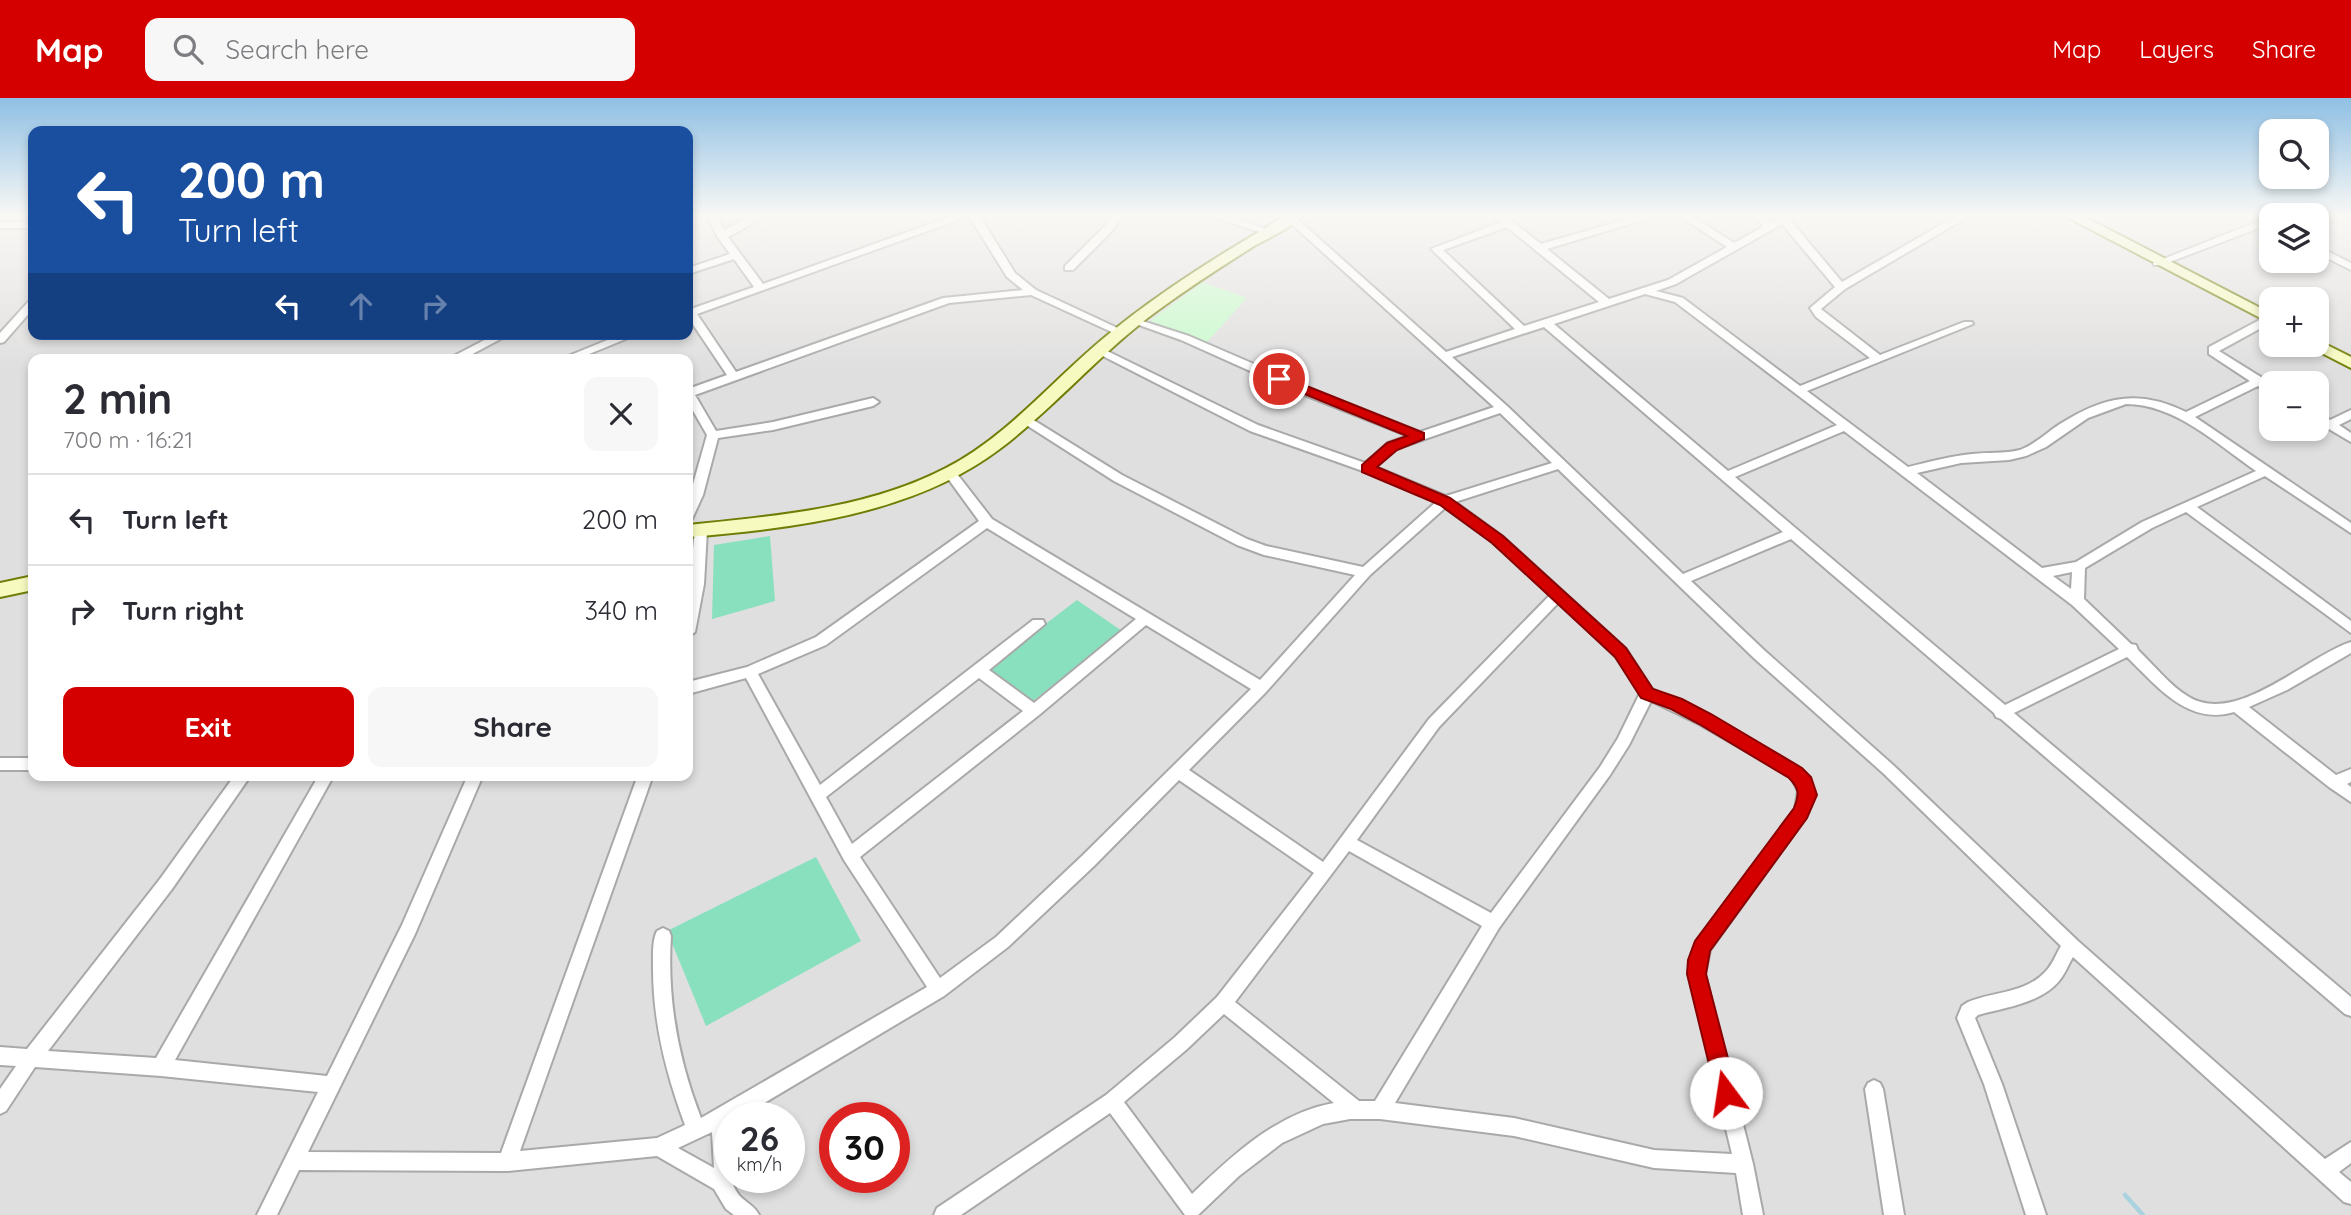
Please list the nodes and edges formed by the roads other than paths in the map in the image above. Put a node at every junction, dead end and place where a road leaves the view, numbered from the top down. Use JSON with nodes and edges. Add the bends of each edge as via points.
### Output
{"nodes":[{"id":1,"x":745,"y":267,"type":"edge"},
{"id":2,"x":820,"y":267,"type":"edge"},
{"id":3,"x":1006,"y":267,"type":"edge"},
{"id":4,"x":1216,"y":267,"type":"edge"},
{"id":5,"x":1348,"y":267,"type":"edge"},
{"id":6,"x":1455,"y":267,"type":"edge"},
{"id":7,"x":1562,"y":267,"type":"edge"},
{"id":8,"x":1700,"y":267,"type":"edge"},
{"id":9,"x":1826,"y":267,"type":"edge"},
{"id":10,"x":1876,"y":267,"type":"edge"},
{"id":11,"x":2166,"y":267,"type":"edge"},
{"id":12,"x":1011,"y":275,"type":"junction"},
{"id":13,"x":1672,"y":282,"type":"junction"},
{"id":14,"x":1841,"y":287,"type":"junction"},
{"id":15,"x":761,"y":289,"type":"junction"},
{"id":16,"x":1645,"y":291,"type":"junction"},
{"id":17,"x":1032,"y":292,"type":"junction"},
{"id":18,"x":990,"y":294,"type":"junction"},
{"id":19,"x":1679,"y":300,"type":"junction"},
{"id":20,"x":1606,"y":303,"type":"junction"},
{"id":21,"x":28,"y":311,"type":"edge"},
{"id":22,"x":693,"y":313,"type":"edge"},
{"id":23,"x":2259,"y":314,"type":"edge"},
{"id":24,"x":693,"y":320,"type":"edge"},
{"id":25,"x":1133,"y":321,"type":"junction"},
{"id":26,"x":1546,"y":323,"type":"junction"},
{"id":27,"x":1968,"y":324,"type":"dead end"},
{"id":28,"x":2259,"y":326,"type":"edge"},
{"id":29,"x":1523,"y":331,"type":"junction"},
{"id":30,"x":1119,"y":332,"type":"junction"},
{"id":31,"x":493,"y":340,"type":"edge"},
{"id":32,"x":617,"y":340,"type":"edge"},
{"id":33,"x":0,"y":341,"type":"edge"},
{"id":34,"x":1097,"y":350,"type":"junction"},
{"id":35,"x":2329,"y":351,"type":"edge"},
{"id":36,"x":463,"y":354,"type":"edge"},
{"id":37,"x":579,"y":354,"type":"edge"},
{"id":38,"x":1444,"y":356,"type":"junction"},
{"id":39,"x":1877,"y":358,"type":"junction"},
{"id":40,"x":2351,"y":363,"type":"edge"},
{"id":41,"x":733,"y":375,"type":"junction"},
{"id":42,"x":2258,"y":382,"type":"joint"},
{"id":43,"x":1799,"y":390,"type":"junction"},
{"id":44,"x":693,"y":391,"type":"edge"},
{"id":45,"x":693,"y":401,"type":"edge"},
{"id":46,"x":873,"y":402,"type":"dead end"},
{"id":47,"x":1502,"y":408,"type":"junction"},
{"id":48,"x":2351,"y":414,"type":"edge"},
{"id":49,"x":2186,"y":417,"type":"junction"},
{"id":50,"x":1023,"y":419,"type":"junction"},
{"id":51,"x":2330,"y":425,"type":"joint"},
{"id":52,"x":1846,"y":426,"type":"junction"},
{"id":53,"x":713,"y":435,"type":"junction"},
{"id":54,"x":1419,"y":436,"type":"junction"},
{"id":55,"x":2351,"y":438,"type":"edge"},
{"id":56,"x":1561,"y":464,"type":"junction"},
{"id":57,"x":1367,"y":468,"type":"junction"},
{"id":58,"x":1906,"y":472,"type":"junction"},
{"id":59,"x":2264,"y":472,"type":"junction"},
{"id":60,"x":950,"y":473,"type":"junction"},
{"id":61,"x":1727,"y":476,"type":"junction"},
{"id":62,"x":693,"y":492,"type":"edge"},
{"id":63,"x":1445,"y":501,"type":"junction"},
{"id":64,"x":2188,"y":507,"type":"junction"},
{"id":65,"x":987,"y":522,"type":"junction"},
{"id":66,"x":2351,"y":529,"type":"edge"},
{"id":67,"x":694,"y":531,"type":"edge"},
{"id":68,"x":1794,"y":533,"type":"junction"},
{"id":69,"x":2079,"y":566,"type":"junction"},
{"id":70,"x":1365,"y":572,"type":"junction"},
{"id":71,"x":2040,"y":573,"type":"junction"},
{"id":72,"x":1683,"y":579,"type":"junction"},
{"id":73,"x":28,"y":584,"type":"edge"},
{"id":74,"x":0,"y":590,"type":"edge"},
{"id":75,"x":1559,"y":594,"type":"junction"},
{"id":76,"x":2077,"y":601,"type":"junction"},
{"id":77,"x":693,"y":605,"type":"edge"},
{"id":78,"x":1147,"y":617,"type":"junction"},
{"id":79,"x":1038,"y":624,"type":"dead end"},
{"id":80,"x":2351,"y":628,"type":"edge"},
{"id":81,"x":2351,"y":647,"type":"edge"},
{"id":82,"x":2131,"y":649,"type":"junction"},
{"id":83,"x":978,"y":670,"type":"junction"},
{"id":84,"x":750,"y":672,"type":"junction"},
{"id":85,"x":693,"y":687,"type":"edge"},
{"id":86,"x":1261,"y":688,"type":"junction"},
{"id":87,"x":1647,"y":693,"type":"junction"},
{"id":88,"x":2238,"y":707,"type":"junction"},
{"id":89,"x":1034,"y":711,"type":"junction"},
{"id":90,"x":2001,"y":713,"type":"junction"},
{"id":91,"x":0,"y":764,"type":"edge"},
{"id":92,"x":28,"y":764,"type":"edge"},
{"id":93,"x":1178,"y":771,"type":"junction"},
{"id":94,"x":2351,"y":775,"type":"edge"},
{"id":95,"x":240,"y":781,"type":"edge"},
{"id":96,"x":324,"y":781,"type":"edge"},
{"id":97,"x":474,"y":781,"type":"edge"},
{"id":98,"x":644,"y":781,"type":"edge"},
{"id":99,"x":2334,"y":783,"type":"junction"},
{"id":100,"x":818,"y":795,"type":"junction"},
{"id":101,"x":2351,"y":796,"type":"edge"},
{"id":102,"x":1347,"y":842,"type":"junction"},
{"id":103,"x":850,"y":855,"type":"junction"},
{"id":104,"x":1325,"y":872,"type":"junction"},
{"id":105,"x":1493,"y":923,"type":"junction"},
{"id":106,"x":663,"y":936,"type":"dead end"},
{"id":107,"x":2072,"y":946,"type":"junction"},
{"id":108,"x":938,"y":990,"type":"junction"},
{"id":109,"x":1223,"y":1003,"type":"junction"},
{"id":110,"x":2351,"y":1009,"type":"edge"},
{"id":111,"x":0,"y":1056,"type":"edge"},
{"id":112,"x":31,"y":1058,"type":"junction"},
{"id":113,"x":161,"y":1067,"type":"junction"},
{"id":114,"x":332,"y":1085,"type":"junction"},
{"id":115,"x":1874,"y":1089,"type":"dead end"},
{"id":116,"x":1112,"y":1101,"type":"junction"},
{"id":117,"x":749,"y":1102,"type":"edge"},
{"id":118,"x":0,"y":1105,"type":"edge"},
{"id":119,"x":1354,"y":1108,"type":"junction"},
{"id":120,"x":1380,"y":1110,"type":"junction"},
{"id":121,"x":714,"y":1122,"type":"edge"},
{"id":122,"x":696,"y":1130,"type":"junction"},
{"id":123,"x":658,"y":1147,"type":"junction"},
{"id":124,"x":2351,"y":1151,"type":"edge"},
{"id":125,"x":295,"y":1161,"type":"junction"},
{"id":126,"x":507,"y":1162,"type":"junction"},
{"id":127,"x":1744,"y":1164,"type":"junction"},
{"id":128,"x":2325,"y":1171,"type":"junction"},
{"id":129,"x":714,"y":1178,"type":"edge"},
{"id":130,"x":728,"y":1193,"type":"edge"},
{"id":131,"x":2351,"y":1195,"type":"edge"},
{"id":132,"x":1195,"y":1211,"type":"edge"},
{"id":133,"x":267,"y":1215,"type":"edge"},
{"id":134,"x":749,"y":1215,"type":"edge"},
{"id":135,"x":944,"y":1215,"type":"edge"},
{"id":136,"x":1753,"y":1215,"type":"edge"},
{"id":137,"x":1894,"y":1215,"type":"edge"},
{"id":138,"x":2036,"y":1215,"type":"edge"}],
"edges":[{"from":1,"to":15,"type":"street"},
{"from":2,"to":15,"type":"street"},
{"from":3,"to":12,"type":"street"},
{"from":4,"to":25,"type":"street"},
{"from":5,"to":38,"type":"street"},
{"from":6,"to":29,"type":"street"},
{"from":7,"to":20,"type":"street"},
{"from":8,"to":13,"type":"street"},
{"from":9,"to":14,"type":"street"},
{"from":10,"to":14,"type":"street"},
{"from":11,"to":23,"type":"street"},
{"from":12,"to":17,"type":"street"},
{"from":12,"to":18,"type":"street"},
{"from":13,"to":16,"type":"street"},
{"from":13,"to":19,"type":"street"},
{"from":14,"to":39,"type":"street","via":[[1815,308]]},
{"from":15,"to":22,"type":"street"},
{"from":16,"to":19,"type":"street"},
{"from":16,"to":20,"type":"street"},
{"from":17,"to":18,"type":"street"},
{"from":17,"to":30,"type":"street"},
{"from":18,"to":41,"type":"street","via":[[930,304]]},
{"from":19,"to":43,"type":"street"},
{"from":20,"to":26,"type":"street"},
{"from":21,"to":33,"type":"street"},
{"from":24,"to":41,"type":"street"},
{"from":25,"to":30,"type":"street"},
{"from":25,"to":54,"type":"street","via":[[1185,338]]},
{"from":26,"to":29,"type":"street"},
{"from":26,"to":61,"type":"street"},
{"from":27,"to":39,"type":"street"},
{"from":28,"to":42,"type":"street","via":[[2213,349]]},
{"from":29,"to":38,"type":"street"},
{"from":30,"to":34,"type":"street"},
{"from":31,"to":36,"type":"street"},
{"from":32,"to":37,"type":"street"},
{"from":34,"to":50,"type":"street"},
{"from":34,"to":57,"type":"street","via":[[1254,428]]},
{"from":35,"to":40,"type":"street"},
{"from":38,"to":47,"type":"street"},
{"from":39,"to":43,"type":"street"},
{"from":41,"to":44,"type":"street"},
{"from":42,"to":49,"type":"street"},
{"from":43,"to":52,"type":"street"},
{"from":45,"to":53,"type":"street"},
{"from":46,"to":53,"type":"street"},
{"from":47,"to":54,"type":"street"},
{"from":47,"to":56,"type":"street"},
{"from":48,"to":51,"type":"street"},
{"from":49,"to":58,"type":"street","via":[[2152,401],[2117,402],[2020,454],[1969,458]]},
{"from":49,"to":59,"type":"street"},
{"from":50,"to":60,"type":"street"},
{"from":50,"to":70,"type":"street","via":[[1118,478],[1242,542]]},
{"from":51,"to":55,"type":"street"},
{"from":52,"to":58,"type":"street"},
{"from":52,"to":61,"type":"street"},
{"from":53,"to":62,"type":"street"},
{"from":54,"to":57,"type":"street","via":[[1392,446]]},
{"from":56,"to":63,"type":"street"},
{"from":56,"to":72,"type":"street"},
{"from":57,"to":63,"type":"street"},
{"from":58,"to":71,"type":"street"},
{"from":59,"to":64,"type":"street"},
{"from":59,"to":66,"type":"street"},
{"from":60,"to":65,"type":"street"},
{"from":60,"to":67,"type":"street","via":[[834,510]]},
{"from":61,"to":68,"type":"street"},
{"from":63,"to":70,"type":"street"},
{"from":63,"to":75,"type":"street"},
{"from":64,"to":69,"type":"street","via":[[2114,543]]},
{"from":64,"to":80,"type":"street"},
{"from":65,"to":78,"type":"street"},
{"from":65,"to":84,"type":"street","via":[[821,641]]},
{"from":67,"to":77,"type":"street","via":[[697,584]]},
{"from":68,"to":72,"type":"street"},
{"from":68,"to":90,"type":"street"},
{"from":69,"to":71,"type":"street"},
{"from":69,"to":76,"type":"street"},
{"from":70,"to":86,"type":"street"},
{"from":71,"to":76,"type":"street"},
{"from":72,"to":107,"type":"street"},
{"from":73,"to":74,"type":"street"},
{"from":75,"to":87,"type":"street","via":[[1621,653]]},
{"from":75,"to":102,"type":"street","via":[[1434,723]]},
{"from":76,"to":82,"type":"street"},
{"from":78,"to":86,"type":"street"},
{"from":78,"to":89,"type":"street"},
{"from":79,"to":83,"type":"street"},
{"from":81,"to":88,"type":"street"},
{"from":82,"to":88,"type":"street","via":[[2182,700],[2197,708]]},
{"from":82,"to":90,"type":"street"},
{"from":83,"to":89,"type":"street"},
{"from":83,"to":100,"type":"street"},
{"from":84,"to":85,"type":"street"},
{"from":84,"to":100,"type":"street"},
{"from":86,"to":93,"type":"street"},
{"from":87,"to":105,"type":"street","via":[[1605,771]]},
{"from":87,"to":127,"type":"street","via":[[1705,719],[1796,773],[1808,795],[1801,812],[1697,960]]},
{"from":88,"to":99,"type":"street"},
{"from":89,"to":103,"type":"street"},
{"from":90,"to":110,"type":"street"},
{"from":91,"to":92,"type":"street"},
{"from":93,"to":104,"type":"street"},
{"from":93,"to":108,"type":"street","via":[[1002,942]]},
{"from":94,"to":99,"type":"street"},
{"from":95,"to":112,"type":"street"},
{"from":96,"to":113,"type":"street"},
{"from":97,"to":114,"type":"street","via":[[409,929]]},
{"from":98,"to":126,"type":"street"},
{"from":99,"to":101,"type":"street"},
{"from":100,"to":103,"type":"street"},
{"from":102,"to":104,"type":"street"},
{"from":102,"to":105,"type":"street"},
{"from":103,"to":108,"type":"street"},
{"from":104,"to":109,"type":"street"},
{"from":105,"to":120,"type":"street"},
{"from":106,"to":122,"type":"street","via":[[659,982],[664,1021]]},
{"from":107,"to":128,"type":"street"},
{"from":107,"to":138,"type":"street","via":[[2048,981],[1974,1008],[1966,1018]]},
{"from":108,"to":117,"type":"street"},
{"from":109,"to":116,"type":"street"},
{"from":109,"to":119,"type":"street"},
{"from":111,"to":112,"type":"street"},
{"from":112,"to":113,"type":"street"},
{"from":112,"to":118,"type":"street"},
{"from":113,"to":114,"type":"street"},
{"from":114,"to":125,"type":"street"},
{"from":115,"to":137,"type":"street"},
{"from":116,"to":132,"type":"street"},
{"from":116,"to":135,"type":"street"},
{"from":119,"to":120,"type":"street"},
{"from":119,"to":132,"type":"street","via":[[1299,1122],[1268,1139]]},
{"from":120,"to":127,"type":"street","via":[[1514,1127],[1666,1161]]},
{"from":121,"to":122,"type":"street"},
{"from":122,"to":123,"type":"street"},
{"from":123,"to":126,"type":"street"},
{"from":123,"to":129,"type":"street"},
{"from":124,"to":128,"type":"street"},
{"from":125,"to":126,"type":"street"},
{"from":125,"to":133,"type":"street"},
{"from":127,"to":136,"type":"street"},
{"from":128,"to":131,"type":"street"},
{"from":130,"to":134,"type":"street"}]}
